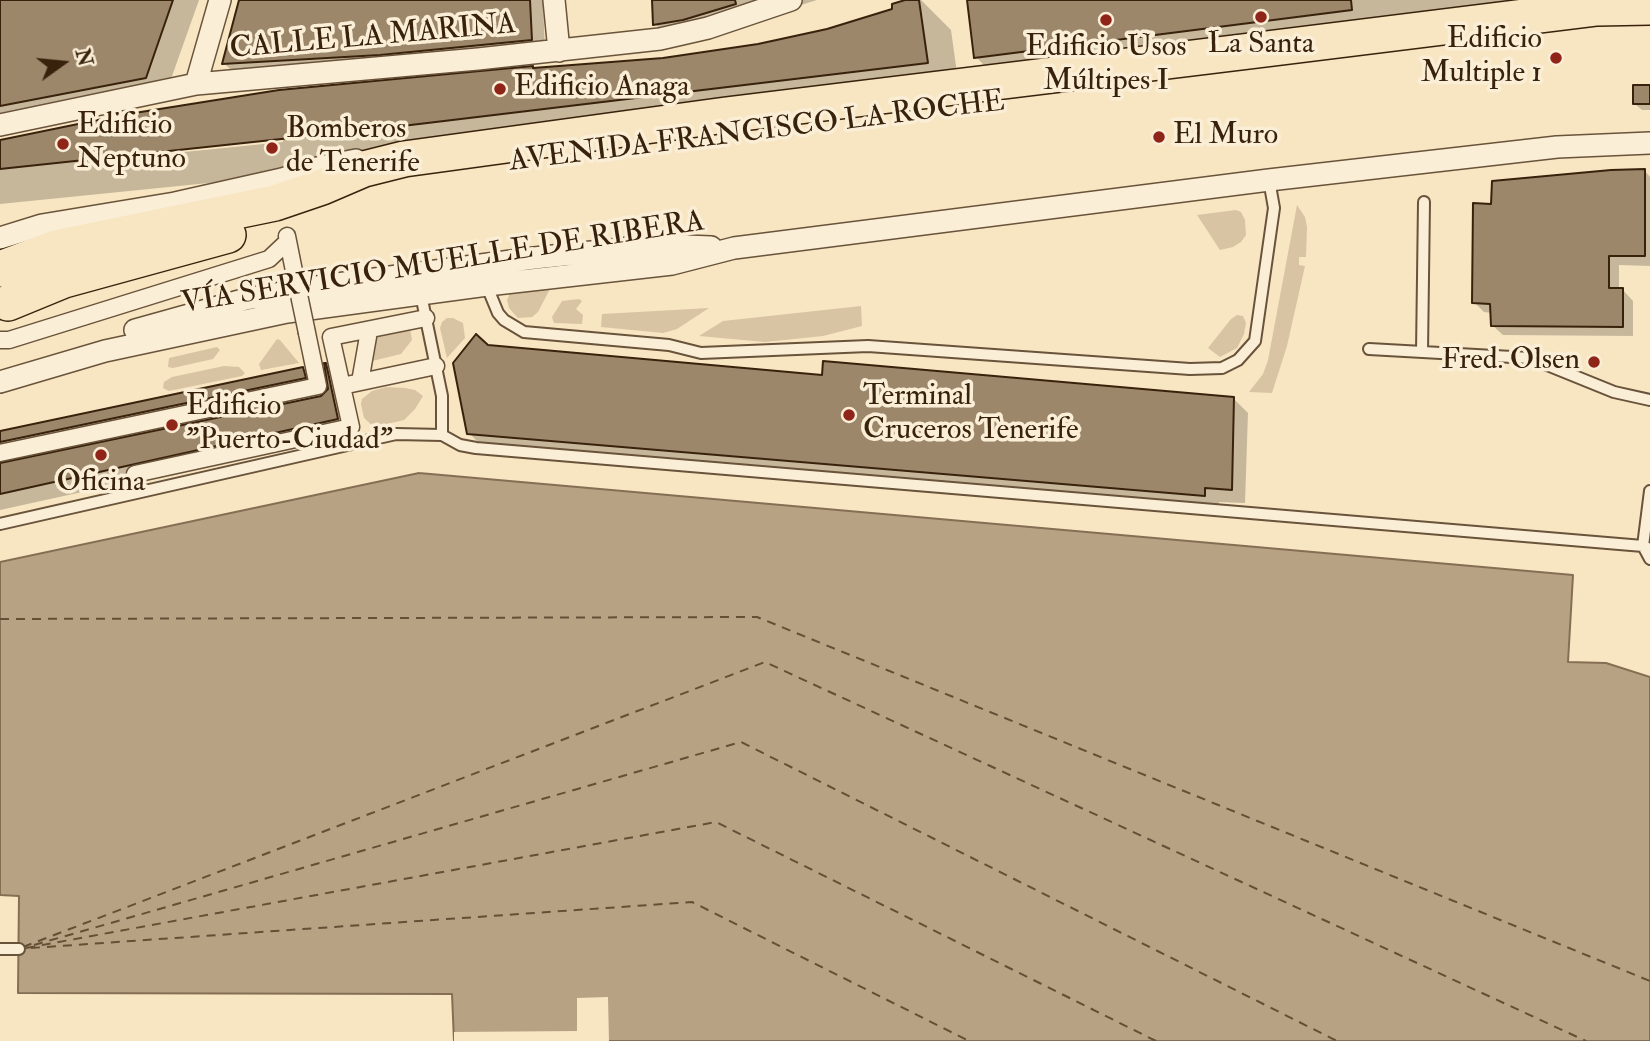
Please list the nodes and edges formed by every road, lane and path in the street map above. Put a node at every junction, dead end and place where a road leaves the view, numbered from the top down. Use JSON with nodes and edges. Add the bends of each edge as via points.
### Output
{"nodes":[{"id":1,"x":220,"y":0,"type":"edge"},
{"id":2,"x":554,"y":0,"type":"edge"},
{"id":3,"x":791,"y":0,"type":"edge"},
{"id":4,"x":1650,"y":7,"type":"edge"},
{"id":5,"x":1598,"y":13,"type":"edge"},
{"id":6,"x":1650,"y":30,"type":"edge"},
{"id":7,"x":559,"y":51,"type":"junction"},
{"id":8,"x":196,"y":84,"type":"junction"},
{"id":9,"x":0,"y":125,"type":"edge"},
{"id":10,"x":1650,"y":143,"type":"edge"},
{"id":11,"x":405,"y":168,"type":"junction"},
{"id":12,"x":1269,"y":180,"type":"junction"},
{"id":13,"x":1424,"y":201,"type":"dead end"},
{"id":14,"x":0,"y":237,"type":"edge"},
{"id":15,"x":0,"y":269,"type":"edge"},
{"id":16,"x":484,"y":275,"type":"junction"},
{"id":17,"x":419,"y":283,"type":"junction"},
{"id":18,"x":8,"y":303,"type":"dead end"},
{"id":19,"x":426,"y":318,"type":"junction"},
{"id":20,"x":369,"y":331,"type":"junction"},
{"id":21,"x":0,"y":340,"type":"edge"},
{"id":22,"x":1369,"y":349,"type":"dead end"},
{"id":23,"x":1422,"y":352,"type":"junction"},
{"id":24,"x":436,"y":366,"type":"junction"},
{"id":25,"x":0,"y":369,"type":"edge"},
{"id":26,"x":0,"y":382,"type":"edge"},
{"id":27,"x":360,"y":382,"type":"junction"},
{"id":28,"x":342,"y":386,"type":"junction"},
{"id":29,"x":1650,"y":400,"type":"edge"},
{"id":30,"x":442,"y":435,"type":"junction"},
{"id":31,"x":0,"y":453,"type":"edge"},
{"id":32,"x":135,"y":474,"type":"dead end"},
{"id":33,"x":1650,"y":491,"type":"edge"},
{"id":34,"x":0,"y":524,"type":"edge"},
{"id":35,"x":1646,"y":548,"type":"edge"},
{"id":36,"x":1650,"y":559,"type":"edge"},
{"id":37,"x":0,"y":949,"type":"edge"},
{"id":38,"x":19,"y":949,"type":"dead end"}],
"edges":[{"from":1,"to":8,"type":"street"},
{"from":2,"to":7,"type":"street"},
{"from":3,"to":7,"type":"street","name":"CALLE LA MARINA","via":[[681,35]]},
{"from":4,"to":5,"type":"main road","name":"AVENIDA FRANCISCO LA ROCHE"},
{"from":5,"to":6,"type":"main road","name":"AVENIDA FRANCISCO LA ROCHE"},
{"from":5,"to":11,"type":"main road","name":"AVENIDA FRANCISCO LA ROCHE","via":[[753,112]]},
{"from":7,"to":8,"type":"street","name":"CALLE LA MARINA"},
{"from":8,"to":9,"type":"street","name":"CALLE LA MARINA"},
{"from":10,"to":12,"type":"street","name":"VÍA SERVICIO MUELLE DE RIBERA","via":[[1557,147]]},
{"from":11,"to":14,"type":"street","name":"AVENIDA FRANCISCO LA ROCHE","via":[[338,163],[132,212],[42,225]]},
{"from":11,"to":15,"type":"main road","via":[[364,169],[275,203],[57,248]]},
{"from":11,"to":18,"type":"main road","via":[[304,214],[64,280]]},
{"from":12,"to":16,"type":"street","name":"VÍA SERVICIO MUELLE DE RIBERA","via":[[734,248],[659,245]]},
{"from":12,"to":16,"type":"lane","via":[[1273,208],[1255,341],[1238,360],[1222,368],[867,346],[701,353],[669,345],[524,332],[498,313]]},
{"from":13,"to":23,"type":"lane"},
{"from":16,"to":17,"type":"street","name":"VÍA SERVICIO MUELLE DE RIBERA"},
{"from":17,"to":19,"type":"lane"},
{"from":17,"to":25,"type":"street","name":"VÍA SERVICIO MUELLE DE RIBERA","via":[[246,299]]},
{"from":17,"to":26,"type":"street","name":"VÍA SERVICIO MUELLE DE RIBERA","via":[[105,351]]},
{"from":19,"to":20,"type":"street"},
{"from":19,"to":24,"type":"lane"},
{"from":20,"to":27,"type":"street"},
{"from":20,"to":28,"type":"street","via":[[331,337]]},
{"from":21,"to":31,"type":"street","bridge":true,"via":[[269,259],[287,239],[318,386]]},
{"from":22,"to":23,"type":"lane"},
{"from":23,"to":29,"type":"lane","via":[[1531,358],[1614,392]]},
{"from":24,"to":27,"type":"street"},
{"from":24,"to":30,"type":"lane"},
{"from":27,"to":28,"type":"street"},
{"from":28,"to":32,"type":"street","via":[[351,427]]},
{"from":30,"to":34,"type":"lane","via":[[396,434]]},
{"from":30,"to":35,"type":"lane","via":[[476,448]]},
{"from":33,"to":35,"type":"lane"},
{"from":35,"to":36,"type":"lane"},
{"from":37,"to":38,"type":"lane"}]}
